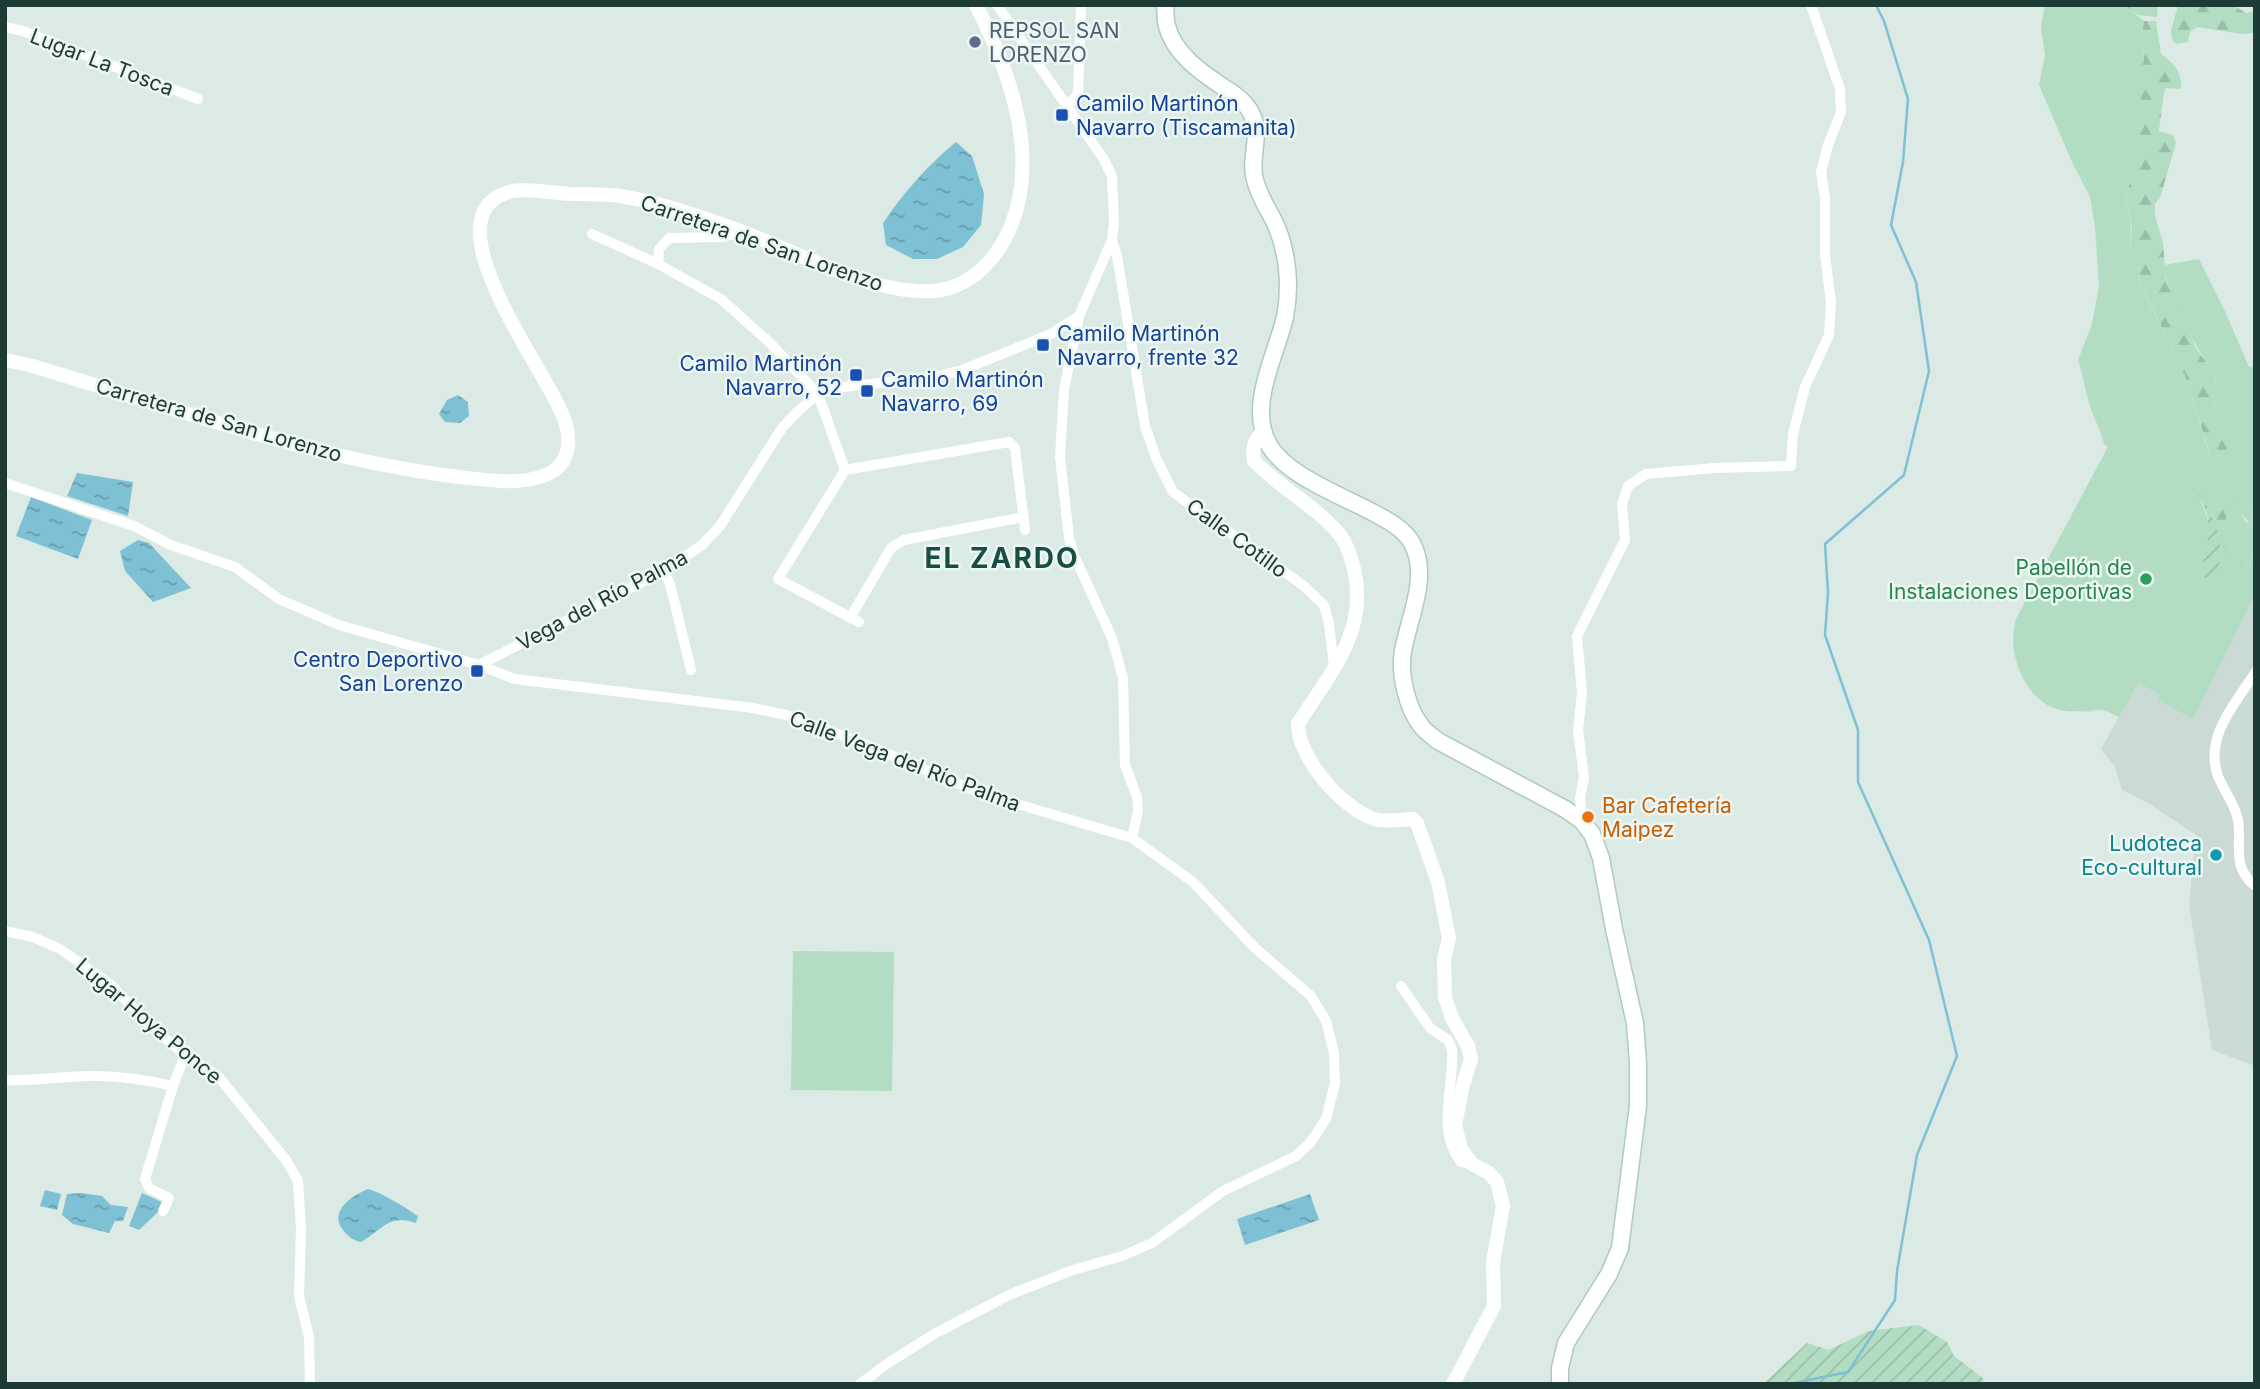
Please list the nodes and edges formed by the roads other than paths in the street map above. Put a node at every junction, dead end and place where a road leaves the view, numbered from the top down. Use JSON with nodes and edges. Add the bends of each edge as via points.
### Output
{"nodes":[{"id":1,"x":976,"y":5,"type":"edge"},
{"id":2,"x":997,"y":5,"type":"edge"},
{"id":3,"x":1081,"y":5,"type":"edge"},
{"id":4,"x":1165,"y":5,"type":"edge"},
{"id":5,"x":1811,"y":5,"type":"edge"},
{"id":6,"x":5,"y":27,"type":"edge"},
{"id":7,"x":198,"y":99,"type":"dead end"},
{"id":8,"x":1067,"y":107,"type":"junction"},
{"id":9,"x":742,"y":232,"type":"junction"},
{"id":10,"x":592,"y":234,"type":"dead end"},
{"id":11,"x":1112,"y":240,"type":"junction"},
{"id":12,"x":658,"y":264,"type":"junction"},
{"id":13,"x":1079,"y":316,"type":"junction"},
{"id":14,"x":5,"y":360,"type":"edge"},
{"id":15,"x":818,"y":394,"type":"junction"},
{"id":16,"x":1263,"y":431,"type":"junction"},
{"id":17,"x":845,"y":470,"type":"junction"},
{"id":18,"x":5,"y":483,"type":"edge"},
{"id":19,"x":1024,"y":517,"type":"junction"},
{"id":20,"x":1025,"y":530,"type":"dead end"},
{"id":21,"x":664,"y":571,"type":"junction"},
{"id":22,"x":479,"y":665,"type":"junction"},
{"id":23,"x":1334,"y":666,"type":"junction"},
{"id":24,"x":691,"y":670,"type":"dead end"},
{"id":25,"x":2255,"y":673,"type":"edge"},
{"id":26,"x":1582,"y":821,"type":"junction"},
{"id":27,"x":1132,"y":838,"type":"junction"},
{"id":28,"x":2255,"y":886,"type":"edge"},
{"id":29,"x":5,"y":932,"type":"edge"},
{"id":30,"x":1401,"y":986,"type":"dead end"},
{"id":31,"x":185,"y":1055,"type":"junction"},
{"id":32,"x":5,"y":1080,"type":"edge"},
{"id":33,"x":173,"y":1086,"type":"junction"},
{"id":34,"x":1472,"y":1164,"type":"junction"},
{"id":35,"x":163,"y":1211,"type":"dead end"},
{"id":36,"x":310,"y":1384,"type":"edge"},
{"id":37,"x":860,"y":1384,"type":"edge"},
{"id":38,"x":1452,"y":1384,"type":"edge"},
{"id":39,"x":1560,"y":1384,"type":"edge"}],
"edges":[{"from":1,"to":9,"type":"street","name":"Carretera de San Lorenzo","via":[[1007,76],[1021,144],[1022,175],[1017,210],[1004,243],[981,271],[959,285],[905,290],[862,279]]},
{"from":2,"to":8,"type":"street"},
{"from":3,"to":8,"type":"street","via":[[1078,93]]},
{"from":4,"to":16,"type":"main road","via":[[1167,27],[1181,52],[1244,104],[1253,117],[1254,179],[1283,245],[1288,277],[1285,315],[1265,383]]},
{"from":5,"to":26,"type":"street","via":[[1840,89],[1841,111],[1821,172],[1831,302],[1829,335],[1804,387],[1791,466],[1646,474],[1628,486],[1622,504],[1625,540],[1577,636]]},
{"from":6,"to":7,"type":"street","name":"Lugar La Tosca"},
{"from":8,"to":11,"type":"street","via":[[1112,176]]},
{"from":9,"to":12,"type":"street","via":[[669,238],[659,249]]},
{"from":9,"to":14,"type":"street","name":"Carretera de San Lorenzo","via":[[618,196],[514,191],[493,200],[482,212],[478,231],[483,256],[516,334],[566,422],[569,443],[565,461],[551,473],[529,479],[488,480],[424,472],[308,449]]},
{"from":10,"to":12,"type":"street"},
{"from":11,"to":13,"type":"street"},
{"from":11,"to":23,"type":"street","name":"Calle Cotillo","via":[[1145,426],[1173,492],[1324,605]]},
{"from":12,"to":15,"type":"street","via":[[721,299]]},
{"from":13,"to":15,"type":"street","via":[[1051,334],[962,370]]},
{"from":13,"to":27,"type":"street","via":[[1064,390],[1060,457],[1074,555],[1112,638],[1123,678],[1125,765],[1138,811]]},
{"from":15,"to":17,"type":"street"},
{"from":15,"to":21,"type":"street","name":"Vega del Río Palma","via":[[782,428],[720,526],[702,545]]},
{"from":16,"to":23,"type":"street","via":[[1254,440],[1254,461],[1341,536],[1350,554],[1357,582],[1357,611],[1348,645]]},
{"from":16,"to":26,"type":"main road","via":[[1285,464],[1393,523],[1411,542],[1419,564],[1417,594],[1402,654],[1404,683],[1422,727],[1438,741]]},
{"from":17,"to":19,"type":"street","via":[[1009,442],[1015,448]]},
{"from":17,"to":19,"type":"street","via":[[778,579],[854,620],[891,548],[904,540]]},
{"from":18,"to":22,"type":"street","name":"Calle Vega del Río Palma","via":[[134,526],[171,545],[235,567],[279,599],[339,625]]},
{"from":19,"to":20,"type":"street"},
{"from":21,"to":22,"type":"street","name":"Vega del Río Palma"},
{"from":21,"to":24,"type":"street"},
{"from":22,"to":27,"type":"street","name":"Calle Vega del Río Palma","via":[[515,680],[786,715],[980,793]]},
{"from":23,"to":34,"type":"street","via":[[1298,724],[1298,738],[1312,765],[1347,803],[1377,821],[1413,819],[1417,823],[1438,882],[1449,938],[1444,959],[1445,997],[1471,1059],[1455,1125],[1461,1149]]},
{"from":25,"to":28,"type":"street","via":[[2222,723],[2213,757],[2238,820],[2239,862],[2244,876]]},
{"from":26,"to":39,"type":"main road","via":[[1601,858],[1635,1023],[1638,1106],[1620,1248],[1566,1343]]},
{"from":27,"to":37,"type":"street","name":"Calle Vega del Río Palma","via":[[1193,882],[1255,948],[1311,996],[1326,1021],[1334,1053],[1335,1083],[1326,1119],[1296,1156],[1223,1191],[1152,1242],[1009,1295],[936,1333]]},
{"from":29,"to":31,"type":"street","name":"Lugar Hoya Ponce","via":[[60,949],[108,984]]},
{"from":30,"to":34,"type":"street","via":[[1430,1028],[1452,1049],[1447,1135],[1461,1162]]},
{"from":31,"to":33,"type":"street"},
{"from":31,"to":36,"type":"street","name":"Lugar Hoya Ponce","via":[[218,1076],[298,1181],[299,1296],[309,1337]]},
{"from":32,"to":33,"type":"street","via":[[34,1082],[72,1076]]},
{"from":33,"to":35,"type":"street","via":[[145,1179],[149,1188],[169,1198]]},
{"from":34,"to":38,"type":"street","via":[[1497,1182],[1503,1206],[1493,1262],[1494,1306]]}]}
